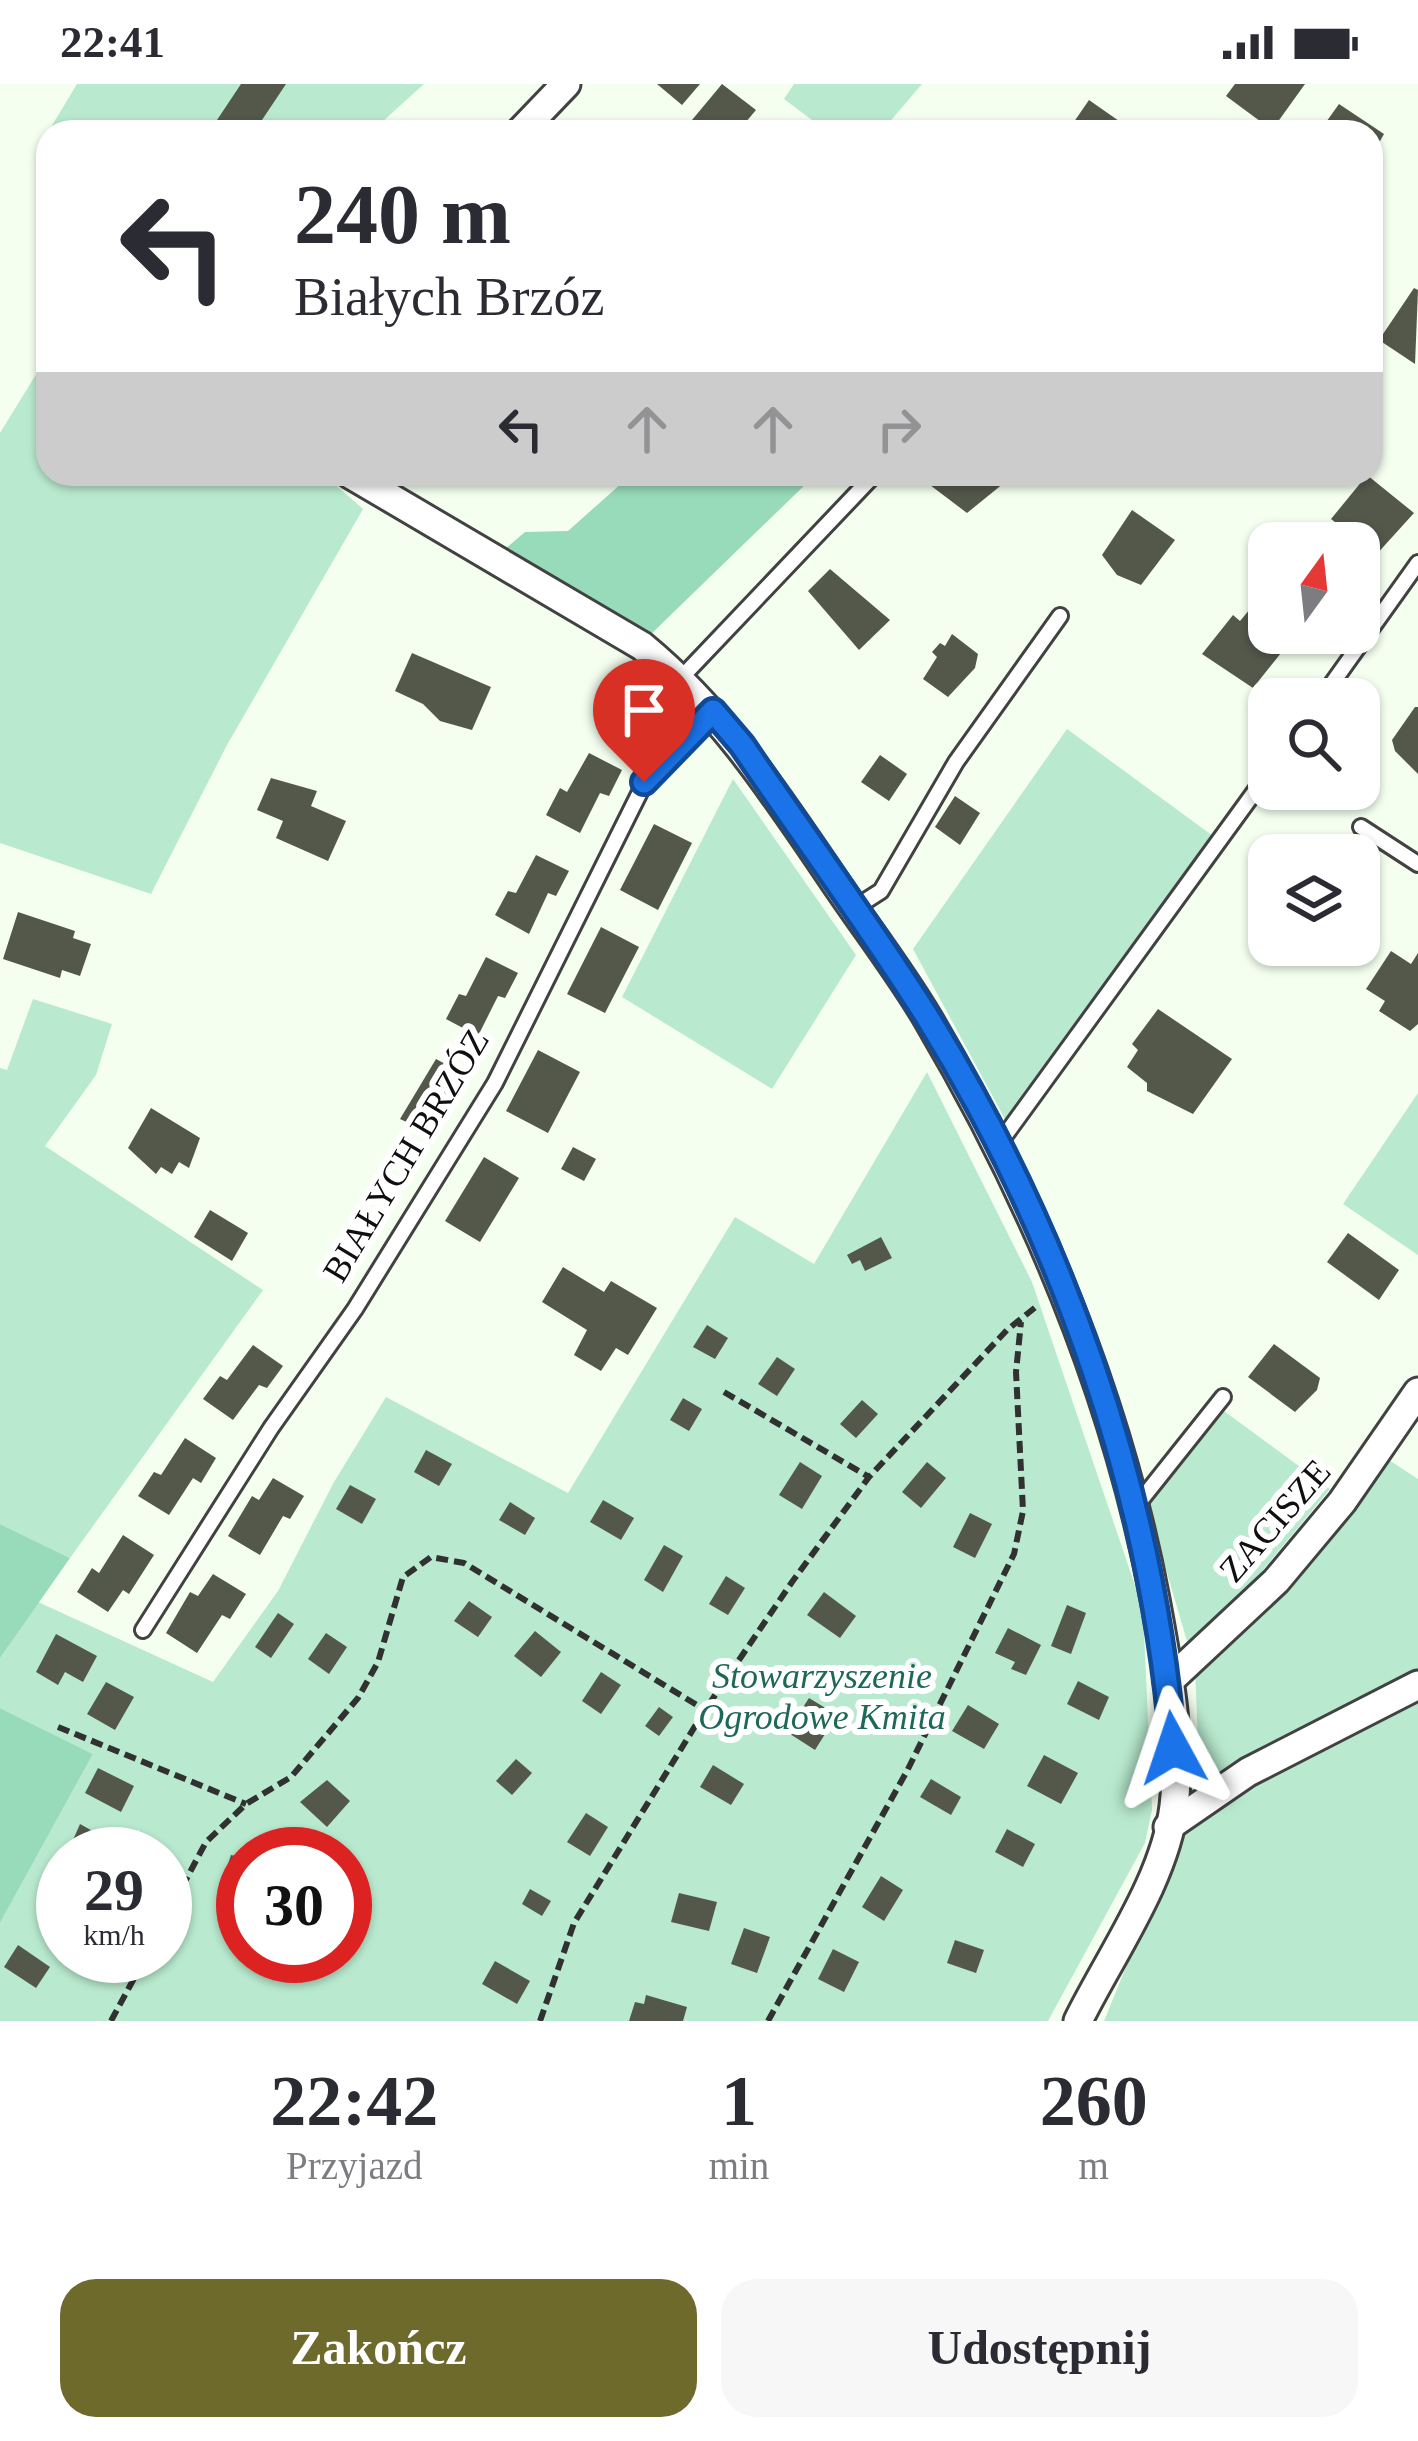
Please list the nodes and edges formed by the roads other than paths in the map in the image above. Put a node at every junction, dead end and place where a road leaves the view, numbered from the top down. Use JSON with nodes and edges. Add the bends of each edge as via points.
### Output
{"nodes":[{"id":1,"x":566,"y":84,"type":"edge"},
{"id":2,"x":532,"y":120,"type":"edge"},
{"id":3,"x":370,"y":486,"type":"edge"},
{"id":4,"x":863,"y":486,"type":"edge"},
{"id":5,"x":1418,"y":563,"type":"edge"},
{"id":6,"x":1060,"y":616,"type":"dead end"},
{"id":7,"x":681,"y":678,"type":"junction"},
{"id":8,"x":1336,"y":678,"type":"edge"},
{"id":9,"x":713,"y":711,"type":"junction"},
{"id":10,"x":1248,"y":801,"type":"edge"},
{"id":11,"x":1360,"y":827,"type":"dead end"},
{"id":12,"x":1418,"y":864,"type":"edge"},
{"id":13,"x":854,"y":909,"type":"junction"},
{"id":14,"x":998,"y":1145,"type":"junction"},
{"id":15,"x":1418,"y":1392,"type":"edge"},
{"id":16,"x":1223,"y":1397,"type":"dead end"},
{"id":17,"x":1137,"y":1505,"type":"junction"},
{"id":18,"x":142,"y":1630,"type":"dead end"},
{"id":19,"x":1168,"y":1682,"type":"junction"},
{"id":20,"x":1418,"y":1685,"type":"edge"},
{"id":21,"x":1168,"y":1827,"type":"junction"},
{"id":22,"x":1078,"y":2021,"type":"edge"}],
"edges":[{"from":1,"to":2,"type":"street"},
{"from":3,"to":7,"type":"street","via":[[643,646]]},
{"from":4,"to":7,"type":"lane"},
{"from":5,"to":8,"type":"lane"},
{"from":6,"to":13,"type":"lane","via":[[956,762],[881,891]]},
{"from":7,"to":9,"type":"street"},
{"from":9,"to":13,"type":"street"},
{"from":9,"to":18,"type":"lane","name":"BIAŁYCH BRZÓZ","via":[[644,782],[495,1083]]},
{"from":10,"to":14,"type":"lane"},
{"from":11,"to":12,"type":"lane"},
{"from":13,"to":14,"type":"street"},
{"from":14,"to":17,"type":"street","via":[[1063,1286]]},
{"from":15,"to":19,"type":"street","name":"ZACISZE","via":[[1276,1581]]},
{"from":16,"to":17,"type":"lane"},
{"from":17,"to":19,"type":"street"},
{"from":19,"to":21,"type":"street"},
{"from":20,"to":21,"type":"street","via":[[1248,1772]]},
{"from":21,"to":22,"type":"street","via":[[1152,1876]]}]}
